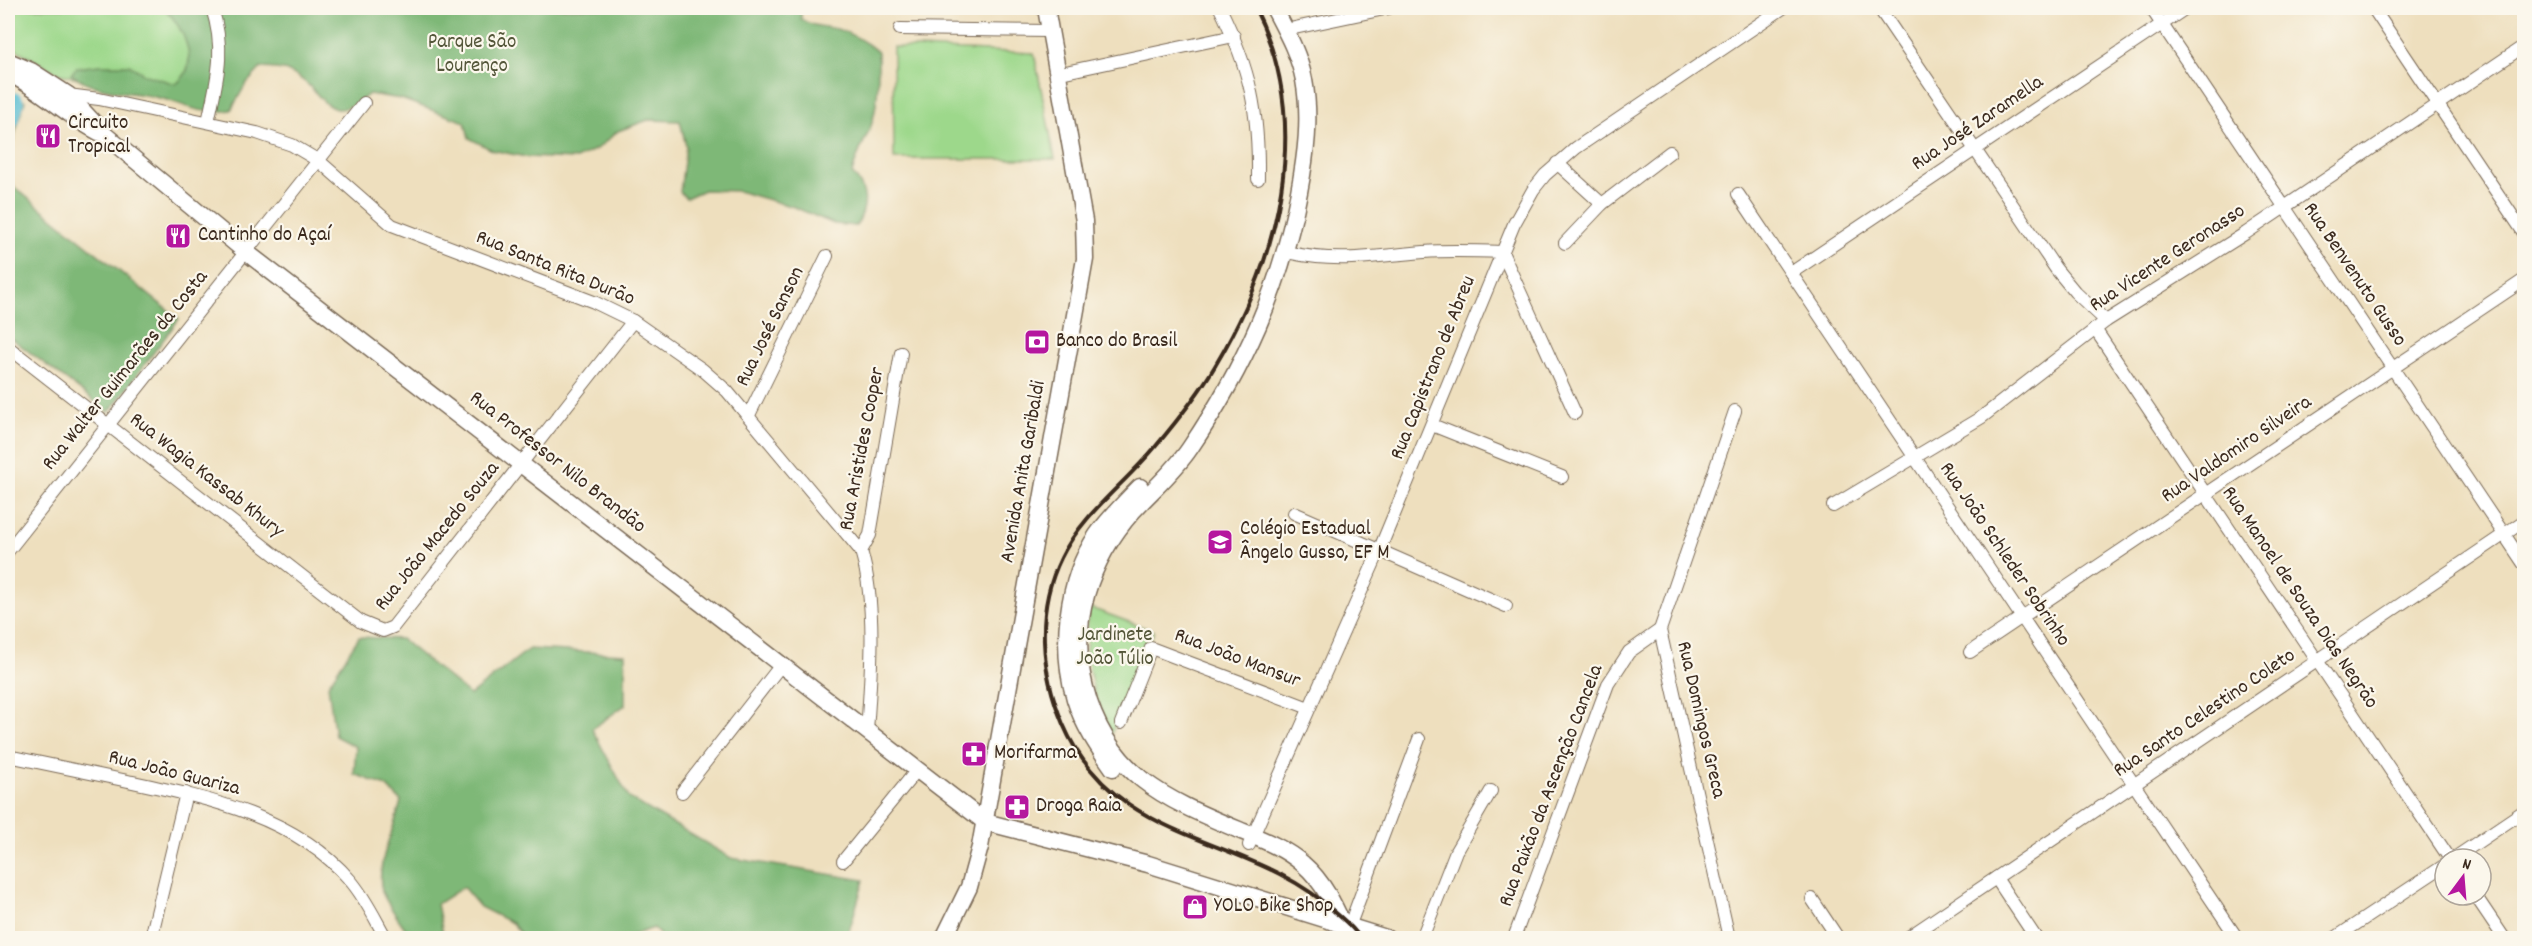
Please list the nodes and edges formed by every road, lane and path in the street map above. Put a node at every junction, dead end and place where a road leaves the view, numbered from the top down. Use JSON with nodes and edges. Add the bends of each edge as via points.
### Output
{"nodes":[{"id":1,"x":212,"y":8,"type":"edge"},
{"id":2,"x":1046,"y":8,"type":"edge"},
{"id":3,"x":1220,"y":8,"type":"edge"},
{"id":4,"x":1274,"y":8,"type":"edge"},
{"id":5,"x":1389,"y":8,"type":"edge"},
{"id":6,"x":1783,"y":8,"type":"edge"},
{"id":7,"x":1880,"y":8,"type":"edge"},
{"id":8,"x":2151,"y":8,"type":"edge"},
{"id":9,"x":2186,"y":8,"type":"edge"},
{"id":10,"x":2373,"y":8,"type":"edge"},
{"id":11,"x":2162,"y":24,"type":"junction"},
{"id":12,"x":900,"y":29,"type":"dead end"},
{"id":13,"x":1285,"y":30,"type":"junction"},
{"id":14,"x":1049,"y":31,"type":"junction"},
{"id":15,"x":1234,"y":36,"type":"junction"},
{"id":16,"x":2524,"y":46,"type":"edge"},
{"id":17,"x":8,"y":62,"type":"edge"},
{"id":18,"x":8,"y":73,"type":"edge"},
{"id":19,"x":1056,"y":74,"type":"junction"},
{"id":20,"x":68,"y":95,"type":"junction"},
{"id":21,"x":364,"y":104,"type":"dead end"},
{"id":22,"x":2438,"y":104,"type":"junction"},
{"id":23,"x":208,"y":123,"type":"junction"},
{"id":24,"x":105,"y":135,"type":"junction"},
{"id":25,"x":1976,"y":149,"type":"junction"},
{"id":26,"x":1670,"y":152,"type":"dead end"},
{"id":27,"x":319,"y":161,"type":"junction"},
{"id":28,"x":1557,"y":164,"type":"junction"},
{"id":29,"x":1258,"y":179,"type":"dead end"},
{"id":30,"x":1738,"y":194,"type":"dead end"},
{"id":31,"x":1602,"y":204,"type":"junction"},
{"id":32,"x":2285,"y":207,"type":"junction"},
{"id":33,"x":2524,"y":233,"type":"edge"},
{"id":34,"x":1565,"y":243,"type":"dead end"},
{"id":35,"x":246,"y":252,"type":"junction"},
{"id":36,"x":1286,"y":252,"type":"junction"},
{"id":37,"x":1502,"y":252,"type":"junction"},
{"id":38,"x":827,"y":256,"type":"dead end"},
{"id":39,"x":1791,"y":273,"type":"junction"},
{"id":40,"x":2524,"y":280,"type":"edge"},
{"id":41,"x":633,"y":321,"type":"junction"},
{"id":42,"x":2106,"y":321,"type":"junction"},
{"id":43,"x":2095,"y":329,"type":"junction"},
{"id":44,"x":8,"y":347,"type":"edge"},
{"id":45,"x":901,"y":353,"type":"dead end"},
{"id":46,"x":2393,"y":368,"type":"junction"},
{"id":47,"x":1735,"y":411,"type":"dead end"},
{"id":48,"x":1575,"y":413,"type":"dead end"},
{"id":49,"x":749,"y":415,"type":"junction"},
{"id":50,"x":108,"y":425,"type":"junction"},
{"id":51,"x":1432,"y":425,"type":"junction"},
{"id":52,"x":1914,"y":457,"type":"junction"},
{"id":53,"x":521,"y":464,"type":"junction"},
{"id":54,"x":1562,"y":477,"type":"dead end"},
{"id":55,"x":2205,"y":495,"type":"junction"},
{"id":56,"x":1833,"y":506,"type":"dead end"},
{"id":57,"x":1294,"y":513,"type":"dead end"},
{"id":58,"x":2524,"y":521,"type":"edge"},
{"id":59,"x":2505,"y":534,"type":"junction"},
{"id":60,"x":8,"y":551,"type":"edge"},
{"id":61,"x":861,"y":551,"type":"junction"},
{"id":62,"x":1379,"y":551,"type":"junction"},
{"id":63,"x":2524,"y":564,"type":"edge"},
{"id":64,"x":1506,"y":606,"type":"dead end"},
{"id":65,"x":2022,"y":618,"type":"junction"},
{"id":66,"x":1660,"y":630,"type":"junction"},
{"id":67,"x":382,"y":631,"type":"joint"},
{"id":68,"x":1970,"y":652,"type":"dead end"},
{"id":69,"x":2317,"y":661,"type":"junction"},
{"id":70,"x":781,"y":665,"type":"junction"},
{"id":71,"x":1310,"y":708,"type":"junction"},
{"id":72,"x":1120,"y":723,"type":"dead end"},
{"id":73,"x":867,"y":731,"type":"junction"},
{"id":74,"x":1419,"y":739,"type":"dead end"},
{"id":75,"x":8,"y":756,"type":"edge"},
{"id":76,"x":917,"y":770,"type":"junction"},
{"id":77,"x":2134,"y":785,"type":"junction"},
{"id":78,"x":1491,"y":791,"type":"dead end"},
{"id":79,"x":682,"y":792,"type":"dead end"},
{"id":80,"x":186,"y":794,"type":"junction"},
{"id":81,"x":2524,"y":811,"type":"edge"},
{"id":82,"x":985,"y":822,"type":"junction"},
{"id":83,"x":1251,"y":841,"type":"junction"},
{"id":84,"x":2444,"y":847,"type":"edge"},
{"id":85,"x":2470,"y":847,"type":"edge"},
{"id":86,"x":843,"y":861,"type":"dead end"},
{"id":87,"x":2433,"y":872,"type":"edge"},
{"id":88,"x":1996,"y":878,"type":"junction"},
{"id":89,"x":1812,"y":899,"type":"dead end"},
{"id":90,"x":2483,"y":907,"type":"edge"},
{"id":91,"x":1344,"y":930,"type":"edge"},
{"id":92,"x":151,"y":939,"type":"edge"},
{"id":93,"x":386,"y":939,"type":"edge"},
{"id":94,"x":944,"y":939,"type":"edge"},
{"id":95,"x":1371,"y":939,"type":"edge"},
{"id":96,"x":1386,"y":939,"type":"edge"},
{"id":97,"x":1422,"y":939,"type":"edge"},
{"id":98,"x":1514,"y":939,"type":"edge"},
{"id":99,"x":1729,"y":939,"type":"edge"},
{"id":100,"x":1838,"y":939,"type":"edge"},
{"id":101,"x":1907,"y":939,"type":"edge"},
{"id":102,"x":2036,"y":939,"type":"edge"},
{"id":103,"x":2237,"y":939,"type":"edge"},
{"id":104,"x":2335,"y":939,"type":"edge"},
{"id":105,"x":2504,"y":939,"type":"edge"}],
"edges":[{"from":1,"to":23,"type":"street","via":[[220,47]]},
{"from":2,"to":14,"type":"main road","name":"Avenida Anita Garibaldi"},
{"from":3,"to":15,"type":"street"},
{"from":4,"to":13,"type":"main road"},
{"from":5,"to":13,"type":"street"},
{"from":6,"to":28,"type":"street","name":"Rua Capistrano de Abreu","via":[[1600,130]]},
{"from":7,"to":25,"type":"street"},
{"from":8,"to":11,"type":"street","name":"Rua Benvenuto Gusso"},
{"from":9,"to":11,"type":"street","name":"Rua José Zaramella"},
{"from":10,"to":22,"type":"street"},
{"from":11,"to":25,"type":"street","name":"Rua José Zaramella"},
{"from":11,"to":32,"type":"street","name":"Rua Benvenuto Gusso"},
{"from":12,"to":14,"type":"street"},
{"from":13,"to":36,"type":"main road","via":[[1303,78],[1308,126],[1302,180]]},
{"from":14,"to":19,"type":"main road","name":"Avenida Anita Garibaldi"},
{"from":15,"to":19,"type":"street"},
{"from":15,"to":29,"type":"street","via":[[1254,98]]},
{"from":16,"to":22,"type":"street","name":"Rua Vicente Geronasso"},
{"from":17,"to":20,"type":"main road","name":"Rua Professor Nilo Brandão","via":[[32,71]]},
{"from":18,"to":24,"type":"main road","name":"Rua Professor Nilo Brandão","via":[[75,120]]},
{"from":19,"to":82,"type":"main road","name":"Avenida Anita Garibaldi","via":[[1084,221],[1085,251]]},
{"from":20,"to":23,"type":"street","name":"Rua Santa Rita Durão"},
{"from":20,"to":24,"type":"main road","name":"Rua Professor Nilo Brandão"},
{"from":21,"to":27,"type":"street","name":"Rua Walter Guimarães da Costa"},
{"from":22,"to":32,"type":"street","name":"Rua Vicente Geronasso"},
{"from":22,"to":33,"type":"street"},
{"from":23,"to":27,"type":"street","name":"Rua Santa Rita Durão","via":[[274,138]]},
{"from":24,"to":35,"type":"main road","name":"Rua Professor Nilo Brandão"},
{"from":25,"to":39,"type":"street","name":"Rua José Zaramella"},
{"from":25,"to":42,"type":"street","via":[[2056,269]]},
{"from":26,"to":31,"type":"street"},
{"from":27,"to":35,"type":"street","name":"Rua Walter Guimarães da Costa"},
{"from":27,"to":41,"type":"street","name":"Rua Santa Rita Durão","via":[[379,216],[399,229],[594,302]]},
{"from":28,"to":31,"type":"street"},
{"from":28,"to":37,"type":"street","name":"Rua Capistrano de Abreu","via":[[1528,198]]},
{"from":30,"to":39,"type":"street","name":"Rua João Schleder Sobrinho"},
{"from":31,"to":34,"type":"street"},
{"from":32,"to":42,"type":"street","name":"Rua Vicente Geronasso"},
{"from":32,"to":46,"type":"street","name":"Rua Benvenuto Gusso"},
{"from":35,"to":50,"type":"street","name":"Rua Walter Guimarães da Costa"},
{"from":35,"to":53,"type":"main road","name":"Rua Professor Nilo Brandão"},
{"from":36,"to":37,"type":"street","via":[[1328,260],[1440,251]]},
{"from":36,"to":83,"type":"main road","via":[[1256,334],[1204,423],[1179,462],[1126,520],[1098,561],[1083,600],[1079,645],[1080,666],[1092,711],[1124,763],[1173,801]]},
{"from":37,"to":48,"type":"street"},
{"from":37,"to":51,"type":"street","name":"Rua Capistrano de Abreu"},
{"from":38,"to":49,"type":"street","name":"Rua José Sanson"},
{"from":39,"to":52,"type":"street","name":"Rua João Schleder Sobrinho"},
{"from":40,"to":46,"type":"street","name":"Rua Valdomiro Silveira"},
{"from":41,"to":49,"type":"street","name":"Rua Santa Rita Durão","via":[[716,380]]},
{"from":41,"to":53,"type":"street","name":"Rua João Macedo Souza"},
{"from":42,"to":43,"type":"street","name":"Rua Vicente Geronasso"},
{"from":43,"to":52,"type":"street","name":"Rua Vicente Geronasso","via":[[1993,410]]},
{"from":43,"to":55,"type":"street","name":"Rua Manoel de Souza Dias Negrão"},
{"from":44,"to":50,"type":"street","name":"Rua Wagia Kassab Khury"},
{"from":45,"to":61,"type":"street","name":"Rua Aristides Cooper","via":[[870,535]]},
{"from":46,"to":55,"type":"street","name":"Rua Valdomiro Silveira"},
{"from":46,"to":59,"type":"street","name":"Rua Benvenuto Gusso"},
{"from":47,"to":66,"type":"street","name":"Rua Domingos Greca"},
{"from":49,"to":61,"type":"street","name":"Rua Santa Rita Durão"},
{"from":50,"to":60,"type":"street","name":"Rua Walter Guimarães da Costa"},
{"from":50,"to":67,"type":"street","name":"Rua Wagia Kassab Khury","via":[[361,622]]},
{"from":51,"to":54,"type":"street"},
{"from":51,"to":62,"type":"street","name":"Rua Capistrano de Abreu"},
{"from":52,"to":56,"type":"street","name":"Rua Vicente Geronasso"},
{"from":52,"to":65,"type":"street","name":"Rua João Schleder Sobrinho"},
{"from":53,"to":67,"type":"street","name":"Rua João Macedo Souza","via":[[393,627]]},
{"from":53,"to":70,"type":"main road","name":"Rua Professor Nilo Brandão"},
{"from":55,"to":65,"type":"street","name":"Rua Valdomiro Silveira"},
{"from":55,"to":69,"type":"street","name":"Rua Manoel de Souza Dias Negrão"},
{"from":57,"to":62,"type":"street"},
{"from":58,"to":59,"type":"street","name":"Rua Santo Celestino Coleto"},
{"from":59,"to":63,"type":"street","name":"Rua Benvenuto Gusso"},
{"from":59,"to":69,"type":"street","name":"Rua Santo Celestino Coleto"},
{"from":61,"to":73,"type":"street","name":"Rua Santa Rita Durão","via":[[870,606]]},
{"from":62,"to":64,"type":"street"},
{"from":62,"to":71,"type":"street","name":"Rua Capistrano de Abreu"},
{"from":65,"to":68,"type":"street","name":"Rua Valdomiro Silveira"},
{"from":65,"to":77,"type":"street","name":"Rua João Schleder Sobrinho"},
{"from":66,"to":98,"type":"street","name":"Rua Paixão da Ascenção Cancela","via":[[1629,652],[1608,684]]},
{"from":66,"to":99,"type":"street","name":"Rua Domingos Greca"},
{"from":69,"to":77,"type":"street","name":"Rua Santo Celestino Coleto"},
{"from":69,"to":84,"type":"street","name":"Rua Manoel de Souza Dias Negrão"},
{"from":70,"to":73,"type":"main road","name":"Rua Professor Nilo Brandão"},
{"from":70,"to":79,"type":"street"},
{"from":71,"to":72,"type":"street","name":"Rua João Mansur","via":[[1151,648]]},
{"from":71,"to":83,"type":"street","name":"Rua Capistrano de Abreu"},
{"from":73,"to":76,"type":"main road","name":"Rua Professor Nilo Brandão"},
{"from":74,"to":91,"type":"street"},
{"from":75,"to":80,"type":"street","name":"Rua João Guariza"},
{"from":76,"to":82,"type":"main road","name":"Rua Professor Nilo Brandão"},
{"from":76,"to":86,"type":"street"},
{"from":77,"to":88,"type":"street","name":"Rua Santo Celestino Coleto"},
{"from":77,"to":103,"type":"street","name":"Rua João Schleder Sobrinho"},
{"from":78,"to":97,"type":"street","via":[[1456,851]]},
{"from":80,"to":92,"type":"street"},
{"from":80,"to":93,"type":"street","name":"Rua João Guariza","via":[[256,816],[314,849],[350,879]]},
{"from":81,"to":85,"type":"street"},
{"from":82,"to":91,"type":"main road","via":[[1148,864]]},
{"from":82,"to":94,"type":"main road","name":"Avenida Anita Garibaldi","via":[[969,887]]},
{"from":83,"to":91,"type":"main road","via":[[1307,878]]},
{"from":87,"to":104,"type":"street"},
{"from":88,"to":101,"type":"street","name":"Rua Santo Celestino Coleto"},
{"from":88,"to":102,"type":"street"},
{"from":89,"to":100,"type":"street"},
{"from":90,"to":105,"type":"street"},
{"from":91,"to":95,"type":"main road"},
{"from":91,"to":96,"type":"main road"}]}
